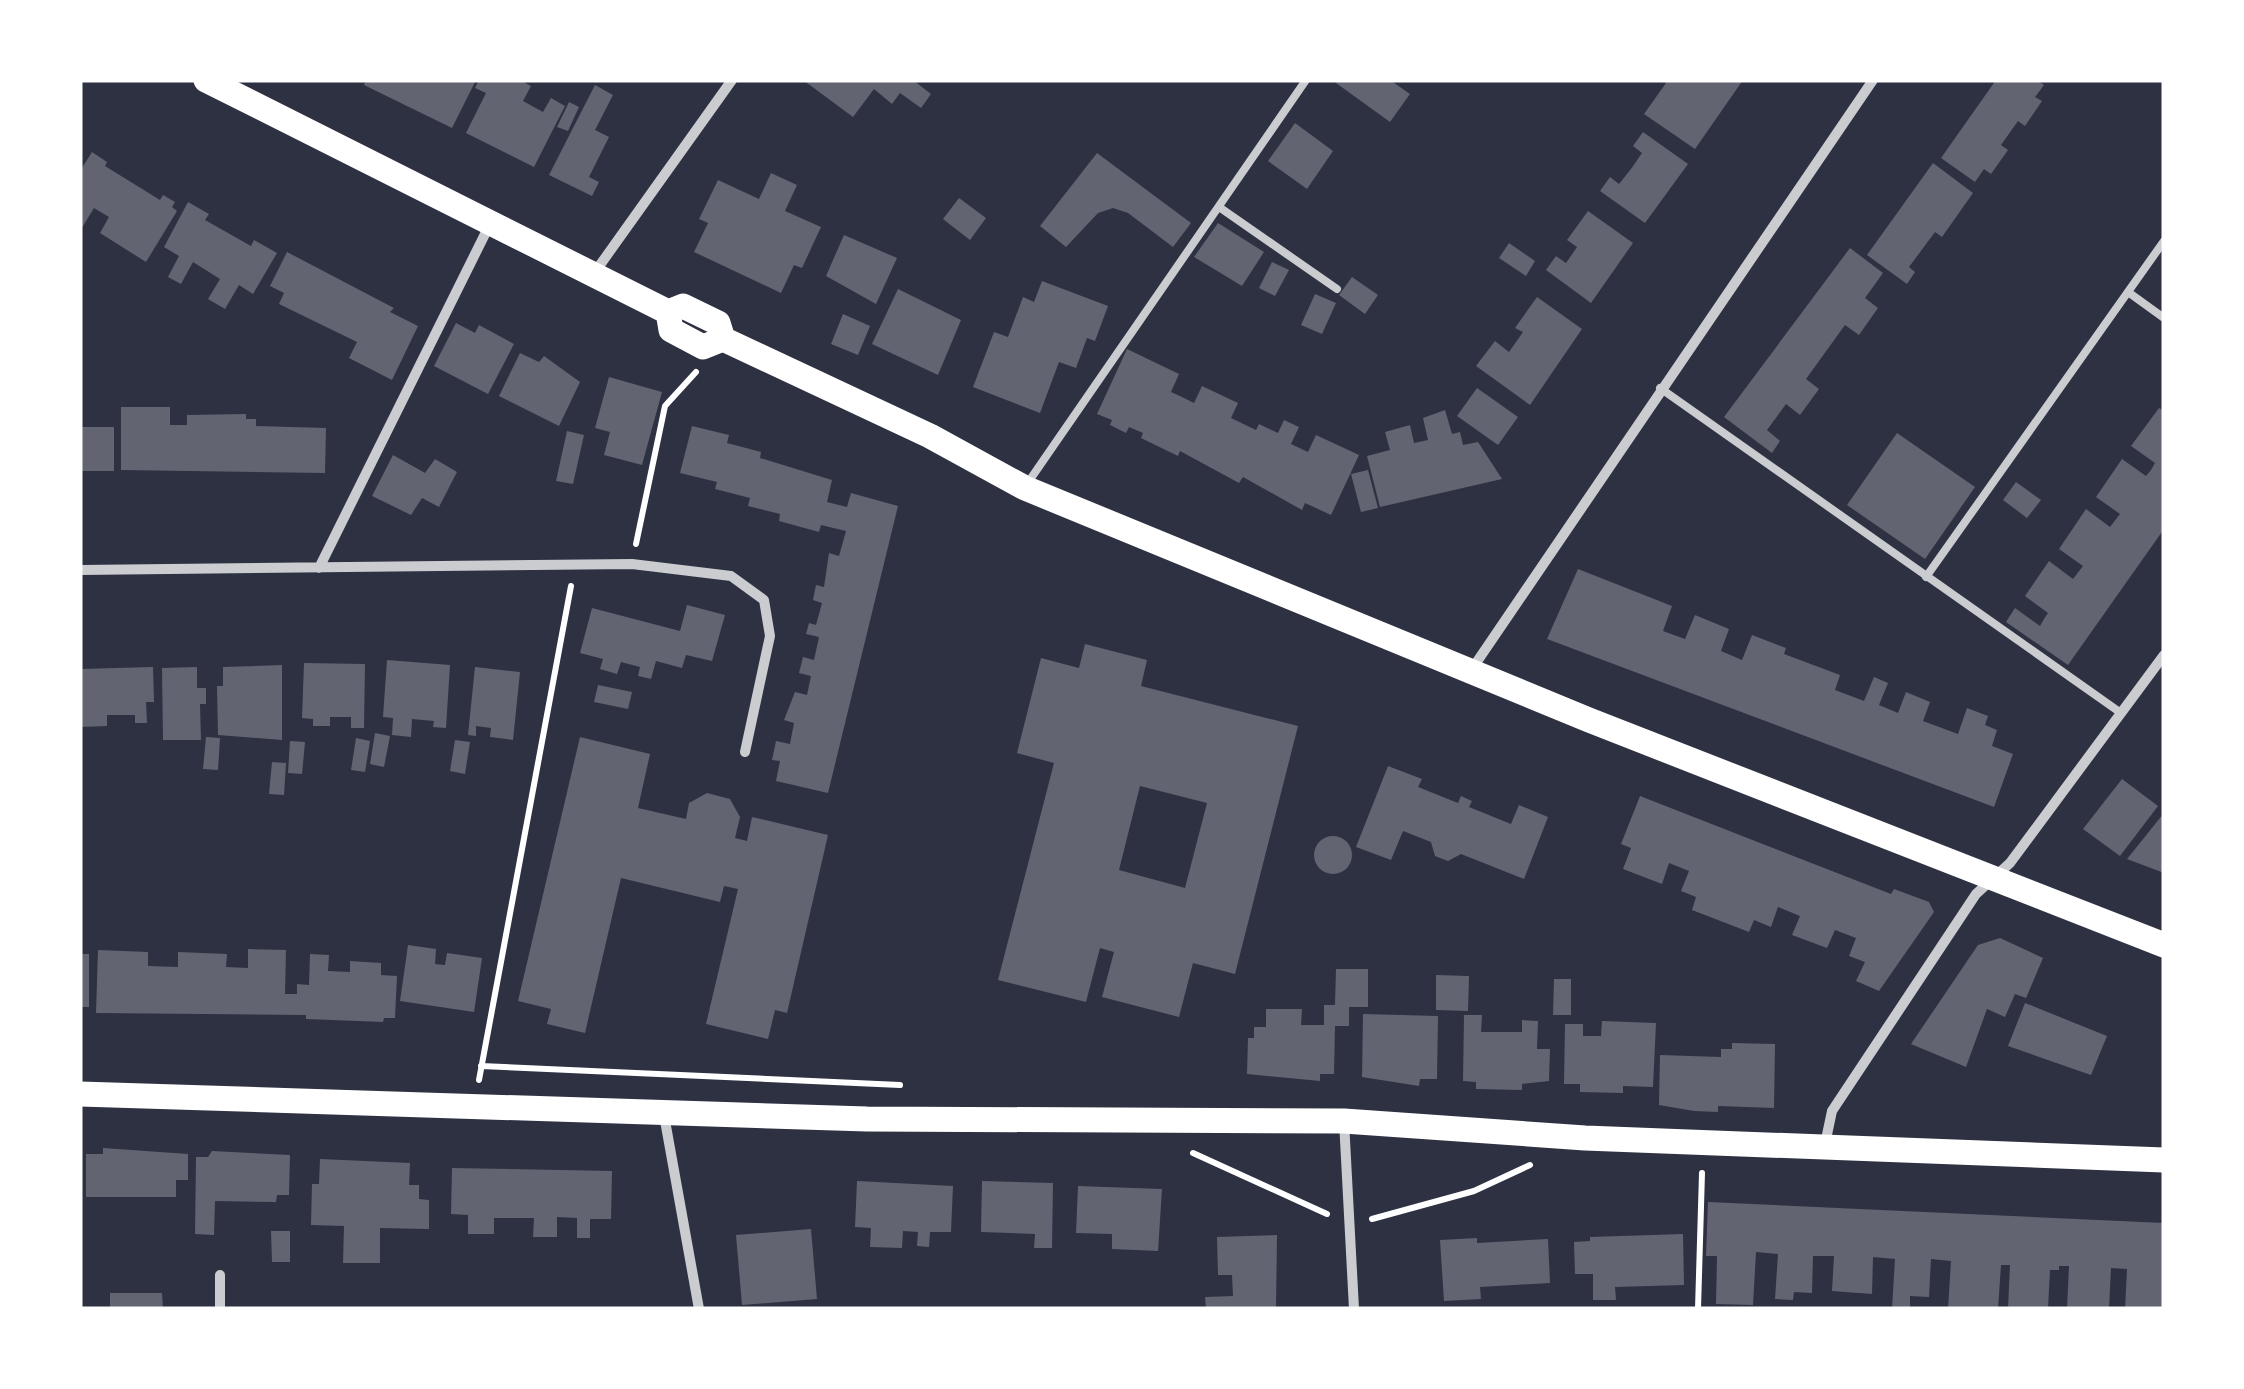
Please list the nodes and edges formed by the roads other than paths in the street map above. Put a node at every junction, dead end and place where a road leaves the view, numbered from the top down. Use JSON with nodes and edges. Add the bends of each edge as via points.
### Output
{"nodes":[{"id":1,"x":208,"y":80,"type":"edge"},
{"id":2,"x":732,"y":80,"type":"edge"},
{"id":3,"x":1306,"y":80,"type":"edge"},
{"id":4,"x":1873,"y":80,"type":"edge"},
{"id":5,"x":1218,"y":207,"type":"junction"},
{"id":6,"x":491,"y":223,"type":"junction"},
{"id":7,"x":2164,"y":241,"type":"edge"},
{"id":8,"x":595,"y":272,"type":"junction"},
{"id":9,"x":1337,"y":289,"type":"dead end"},
{"id":10,"x":2128,"y":292,"type":"junction"},
{"id":11,"x":2164,"y":318,"type":"edge"},
{"id":12,"x":1660,"y":388,"type":"junction"},
{"id":13,"x":1025,"y":488,"type":"junction"},
{"id":14,"x":320,"y":568,"type":"junction"},
{"id":15,"x":80,"y":570,"type":"edge"},
{"id":16,"x":1926,"y":577,"type":"junction"},
{"id":17,"x":2164,"y":655,"type":"edge"},
{"id":18,"x":1472,"y":670,"type":"junction"},
{"id":19,"x":2121,"y":713,"type":"junction"},
{"id":20,"x":745,"y":752,"type":"dead end"},
{"id":21,"x":1994,"y":878,"type":"junction"},
{"id":22,"x":2164,"y":945,"type":"edge"},
{"id":23,"x":80,"y":1094,"type":"edge"},
{"id":24,"x":664,"y":1114,"type":"junction"},
{"id":25,"x":1344,"y":1121,"type":"junction"},
{"id":26,"x":1825,"y":1144,"type":"junction"},
{"id":27,"x":2164,"y":1160,"type":"edge"},
{"id":28,"x":220,"y":1276,"type":"dead end"},
{"id":29,"x":220,"y":1309,"type":"edge"},
{"id":30,"x":700,"y":1309,"type":"edge"},
{"id":31,"x":1354,"y":1309,"type":"edge"}],
"edges":[{"from":1,"to":6,"type":"main road"},
{"from":2,"to":8,"type":"street"},
{"from":3,"to":5,"type":"lane"},
{"from":4,"to":12,"type":"street"},
{"from":5,"to":9,"type":"lane"},
{"from":5,"to":13,"type":"lane"},
{"from":6,"to":8,"type":"main road"},
{"from":6,"to":14,"type":"street"},
{"from":7,"to":10,"type":"lane"},
{"from":8,"to":13,"type":"main road","via":[[668,312],[685,306],[718,324],[723,338]]},
{"from":10,"to":11,"type":"lane"},
{"from":10,"to":16,"type":"lane"},
{"from":12,"to":16,"type":"lane"},
{"from":12,"to":18,"type":"street"},
{"from":13,"to":18,"type":"main road"},
{"from":14,"to":15,"type":"street"},
{"from":14,"to":20,"type":"street","via":[[632,564],[731,576],[764,600],[770,636]]},
{"from":16,"to":19,"type":"lane"},
{"from":17,"to":19,"type":"street"},
{"from":18,"to":21,"type":"main road"},
{"from":19,"to":21,"type":"street"},
{"from":21,"to":22,"type":"main road"},
{"from":21,"to":26,"type":"street","via":[[1976,894],[1832,1111]]},
{"from":23,"to":24,"type":"main road"},
{"from":24,"to":25,"type":"main road"},
{"from":24,"to":30,"type":"street"},
{"from":25,"to":26,"type":"main road"},
{"from":25,"to":31,"type":"street"},
{"from":26,"to":27,"type":"main road"},
{"from":28,"to":29,"type":"street"}]}
